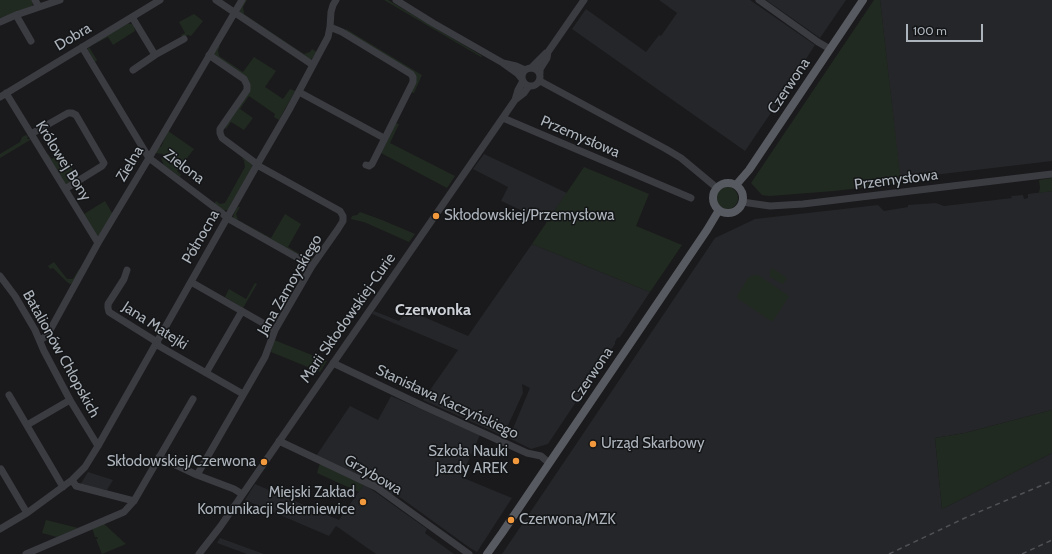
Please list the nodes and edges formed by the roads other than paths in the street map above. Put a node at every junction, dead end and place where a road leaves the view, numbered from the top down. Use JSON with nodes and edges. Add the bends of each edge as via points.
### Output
{"nodes":[{"id":1,"x":35,"y":0,"type":"edge"},
{"id":2,"x":60,"y":0,"type":"edge"},
{"id":3,"x":160,"y":0,"type":"edge"},
{"id":4,"x":216,"y":0,"type":"edge"},
{"id":5,"x":242,"y":0,"type":"edge"},
{"id":6,"x":336,"y":0,"type":"edge"},
{"id":7,"x":396,"y":0,"type":"edge"},
{"id":8,"x":584,"y":0,"type":"edge"},
{"id":9,"x":759,"y":0,"type":"edge"},
{"id":10,"x":863,"y":0,"type":"edge"},
{"id":11,"x":39,"y":7,"type":"junction"},
{"id":12,"x":235,"y":12,"type":"junction"},
{"id":13,"x":16,"y":15,"type":"junction"},
{"id":14,"x":132,"y":17,"type":"junction"},
{"id":15,"x":0,"y":22,"type":"edge"},
{"id":16,"x":330,"y":27,"type":"junction"},
{"id":17,"x":184,"y":39,"type":"dead end"},
{"id":18,"x":31,"y":41,"type":"dead end"},
{"id":19,"x":82,"y":47,"type":"junction"},
{"id":20,"x":830,"y":49,"type":"junction"},
{"id":21,"x":548,"y":52,"type":"junction"},
{"id":22,"x":155,"y":55,"type":"junction"},
{"id":23,"x":210,"y":55,"type":"junction"},
{"id":24,"x":503,"y":63,"type":"junction"},
{"id":25,"x":313,"y":65,"type":"junction"},
{"id":26,"x":528,"y":69,"type":"junction"},
{"id":27,"x":133,"y":70,"type":"dead end"},
{"id":28,"x":540,"y":73,"type":"junction"},
{"id":29,"x":522,"y":80,"type":"junction"},
{"id":30,"x":540,"y":81,"type":"junction"},
{"id":31,"x":529,"y":86,"type":"junction"},
{"id":32,"x":299,"y":92,"type":"junction"},
{"id":33,"x":3,"y":95,"type":"edge"},
{"id":34,"x":515,"y":100,"type":"junction"},
{"id":35,"x":503,"y":118,"type":"junction"},
{"id":36,"x":31,"y":134,"type":"junction"},
{"id":37,"x":384,"y":138,"type":"junction"},
{"id":38,"x":149,"y":158,"type":"junction"},
{"id":39,"x":257,"y":165,"type":"junction"},
{"id":40,"x":366,"y":165,"type":"dead end"},
{"id":41,"x":1052,"y":174,"type":"edge"},
{"id":42,"x":736,"y":185,"type":"junction"},
{"id":43,"x":717,"y":188,"type":"junction"},
{"id":44,"x":65,"y":189,"type":"junction"},
{"id":45,"x":691,"y":198,"type":"dead end"},
{"id":46,"x":742,"y":202,"type":"junction"},
{"id":47,"x":719,"y":210,"type":"junction"},
{"id":48,"x":227,"y":218,"type":"junction"},
{"id":49,"x":98,"y":243,"type":"junction"},
{"id":50,"x":312,"y":266,"type":"junction"},
{"id":51,"x":127,"y":270,"type":"dead end"},
{"id":52,"x":0,"y":276,"type":"edge"},
{"id":53,"x":191,"y":282,"type":"junction"},
{"id":54,"x":242,"y":311,"type":"junction"},
{"id":55,"x":275,"y":330,"type":"junction"},
{"id":56,"x":40,"y":340,"type":"junction"},
{"id":57,"x":157,"y":342,"type":"junction"},
{"id":58,"x":333,"y":363,"type":"junction"},
{"id":59,"x":206,"y":373,"type":"junction"},
{"id":60,"x":243,"y":394,"type":"junction"},
{"id":61,"x":9,"y":395,"type":"dead end"},
{"id":62,"x":193,"y":399,"type":"dead end"},
{"id":63,"x":70,"y":400,"type":"junction"},
{"id":64,"x":27,"y":425,"type":"junction"},
{"id":65,"x":279,"y":441,"type":"junction"},
{"id":66,"x":98,"y":446,"type":"junction"},
{"id":67,"x":159,"y":457,"type":"junction"},
{"id":68,"x":549,"y":463,"type":"junction"},
{"id":69,"x":0,"y":469,"type":"edge"},
{"id":70,"x":196,"y":475,"type":"junction"},
{"id":71,"x":72,"y":480,"type":"junction"},
{"id":72,"x":63,"y":487,"type":"junction"},
{"id":73,"x":242,"y":494,"type":"junction"},
{"id":74,"x":134,"y":501,"type":"junction"},
{"id":75,"x":28,"y":512,"type":"junction"},
{"id":76,"x":0,"y":529,"type":"edge"},
{"id":77,"x":200,"y":553,"type":"edge"},
{"id":78,"x":26,"y":554,"type":"edge"},
{"id":79,"x":469,"y":554,"type":"edge"},
{"id":80,"x":487,"y":554,"type":"edge"}],
"edges":[{"from":1,"to":11,"type":"street"},
{"from":2,"to":11,"type":"street"},
{"from":3,"to":14,"type":"street","name":"Dobra"},
{"from":4,"to":12,"type":"street"},
{"from":5,"to":12,"type":"street","name":"Zielna"},
{"from":6,"to":16,"type":"street","name":"Północna","via":[[331,12]]},
{"from":7,"to":24,"type":"street"},
{"from":8,"to":21,"type":"street"},
{"from":9,"to":20,"type":"street"},
{"from":10,"to":20,"type":"main road","name":"Czerwona"},
{"from":11,"to":13,"type":"street"},
{"from":12,"to":23,"type":"street","name":"Zielna"},
{"from":12,"to":25,"type":"street"},
{"from":13,"to":15,"type":"street"},
{"from":13,"to":18,"type":"street"},
{"from":14,"to":19,"type":"street","name":"Dobra"},
{"from":14,"to":22,"type":"street"},
{"from":16,"to":25,"type":"street","name":"Północna","via":[[328,37]]},
{"from":16,"to":37,"type":"street","via":[[413,77],[413,82]]},
{"from":17,"to":22,"type":"street"},
{"from":19,"to":33,"type":"street","name":"Dobra"},
{"from":19,"to":38,"type":"street","name":"Zielona"},
{"from":20,"to":42,"type":"main road","name":"Czerwona","via":[[749,170]]},
{"from":21,"to":26,"type":"street"},
{"from":21,"to":28,"type":"street"},
{"from":22,"to":27,"type":"street"},
{"from":23,"to":38,"type":"street","name":"Zielna"},
{"from":23,"to":39,"type":"street","via":[[244,78],[247,85],[247,90],[220,129],[220,134]]},
{"from":24,"to":26,"type":"street"},
{"from":24,"to":29,"type":"street"},
{"from":25,"to":32,"type":"street","name":"Północna"},
{"from":26,"to":28,"type":"street","via":[[536,69]]},
{"from":26,"to":29,"type":"street"},
{"from":28,"to":30,"type":"street"},
{"from":29,"to":31,"type":"street"},
{"from":29,"to":34,"type":"street","name":"Marii Skłodowskiej-Curie"},
{"from":30,"to":31,"type":"street","via":[[536,86]]},
{"from":30,"to":43,"type":"street","via":[[681,158]]},
{"from":31,"to":34,"type":"street","name":"Marii Skłodowskiej-Curie"},
{"from":32,"to":37,"type":"street"},
{"from":32,"to":39,"type":"street","name":"Północna"},
{"from":33,"to":36,"type":"street","name":"Królowej Bony"},
{"from":34,"to":35,"type":"street","name":"Marii Skłodowskiej-Curie"},
{"from":35,"to":45,"type":"street","name":"Przemysłowa"},
{"from":35,"to":58,"type":"street","name":"Marii Skłodowskiej-Curie"},
{"from":36,"to":44,"type":"street","name":"Królowej Bony"},
{"from":36,"to":44,"type":"street","via":[[68,113],[76,116],[104,163]]},
{"from":37,"to":40,"type":"street","via":[[372,164]]},
{"from":38,"to":48,"type":"street","name":"Zielona"},
{"from":38,"to":49,"type":"street","name":"Zielna"},
{"from":39,"to":48,"type":"street","name":"Północna"},
{"from":39,"to":50,"type":"street","name":"Jana Zamoyskiego","via":[[340,211],[343,220]]},
{"from":41,"to":46,"type":"street","name":"Przemysłowa","via":[[803,204],[770,206]]},
{"from":42,"to":43,"type":"main road","via":[[725,183]]},
{"from":42,"to":46,"type":"main road","via":[[741,192]]},
{"from":43,"to":47,"type":"main road","via":[[713,201]]},
{"from":44,"to":49,"type":"street","name":"Królowej Bony"},
{"from":46,"to":47,"type":"main road","via":[[732,212]]},
{"from":47,"to":68,"type":"main road","name":"Czerwona"},
{"from":48,"to":50,"type":"street","name":"Zielona"},
{"from":48,"to":53,"type":"street","name":"Północna"},
{"from":49,"to":56,"type":"street","name":"Zielna","via":[[49,332]]},
{"from":50,"to":55,"type":"street","name":"Jana Zamoyskiego"},
{"from":51,"to":57,"type":"street","name":"Jana Matejki","via":[[108,304],[109,311]]},
{"from":52,"to":56,"type":"street","name":"Batalionów Chłopskich","via":[[15,296]]},
{"from":53,"to":54,"type":"street"},
{"from":53,"to":57,"type":"street","name":"Północna"},
{"from":54,"to":55,"type":"street"},
{"from":54,"to":59,"type":"street"},
{"from":55,"to":60,"type":"street","name":"Jana Zamoyskiego","via":[[265,357]]},
{"from":56,"to":63,"type":"street","name":"Batalionów Chłopskich"},
{"from":57,"to":59,"type":"street","name":"Jana Matejki","via":[[159,346]]},
{"from":57,"to":66,"type":"street","name":"Północna"},
{"from":58,"to":65,"type":"street","name":"Marii Skłodowskiej-Curie"},
{"from":58,"to":68,"type":"street","name":"Stanisława Kaczyńskiego","via":[[421,406],[527,453],[541,456]]},
{"from":59,"to":60,"type":"street","name":"Jana Matejki"},
{"from":60,"to":70,"type":"street","name":"Jana Zamoyskiego"},
{"from":61,"to":64,"type":"street"},
{"from":62,"to":67,"type":"street"},
{"from":63,"to":64,"type":"street"},
{"from":63,"to":66,"type":"street","name":"Batalionów Chłopskich"},
{"from":64,"to":72,"type":"street"},
{"from":65,"to":73,"type":"street","name":"Marii Skłodowskiej-Curie"},
{"from":65,"to":79,"type":"street","name":"Grzybowa","via":[[376,487]]},
{"from":66,"to":71,"type":"street","name":"Północna"},
{"from":67,"to":70,"type":"street"},
{"from":67,"to":74,"type":"street"},
{"from":68,"to":80,"type":"main road","name":"Czerwona"},
{"from":69,"to":75,"type":"street"},
{"from":70,"to":73,"type":"street"},
{"from":71,"to":72,"type":"street","name":"Północna"},
{"from":71,"to":74,"type":"street","via":[[76,486]]},
{"from":72,"to":75,"type":"street","name":"Północna"},
{"from":73,"to":77,"type":"street","name":"Marii Skłodowskiej-Curie"},
{"from":74,"to":78,"type":"street","via":[[124,512]]},
{"from":75,"to":76,"type":"street","name":"Północna"}]}
